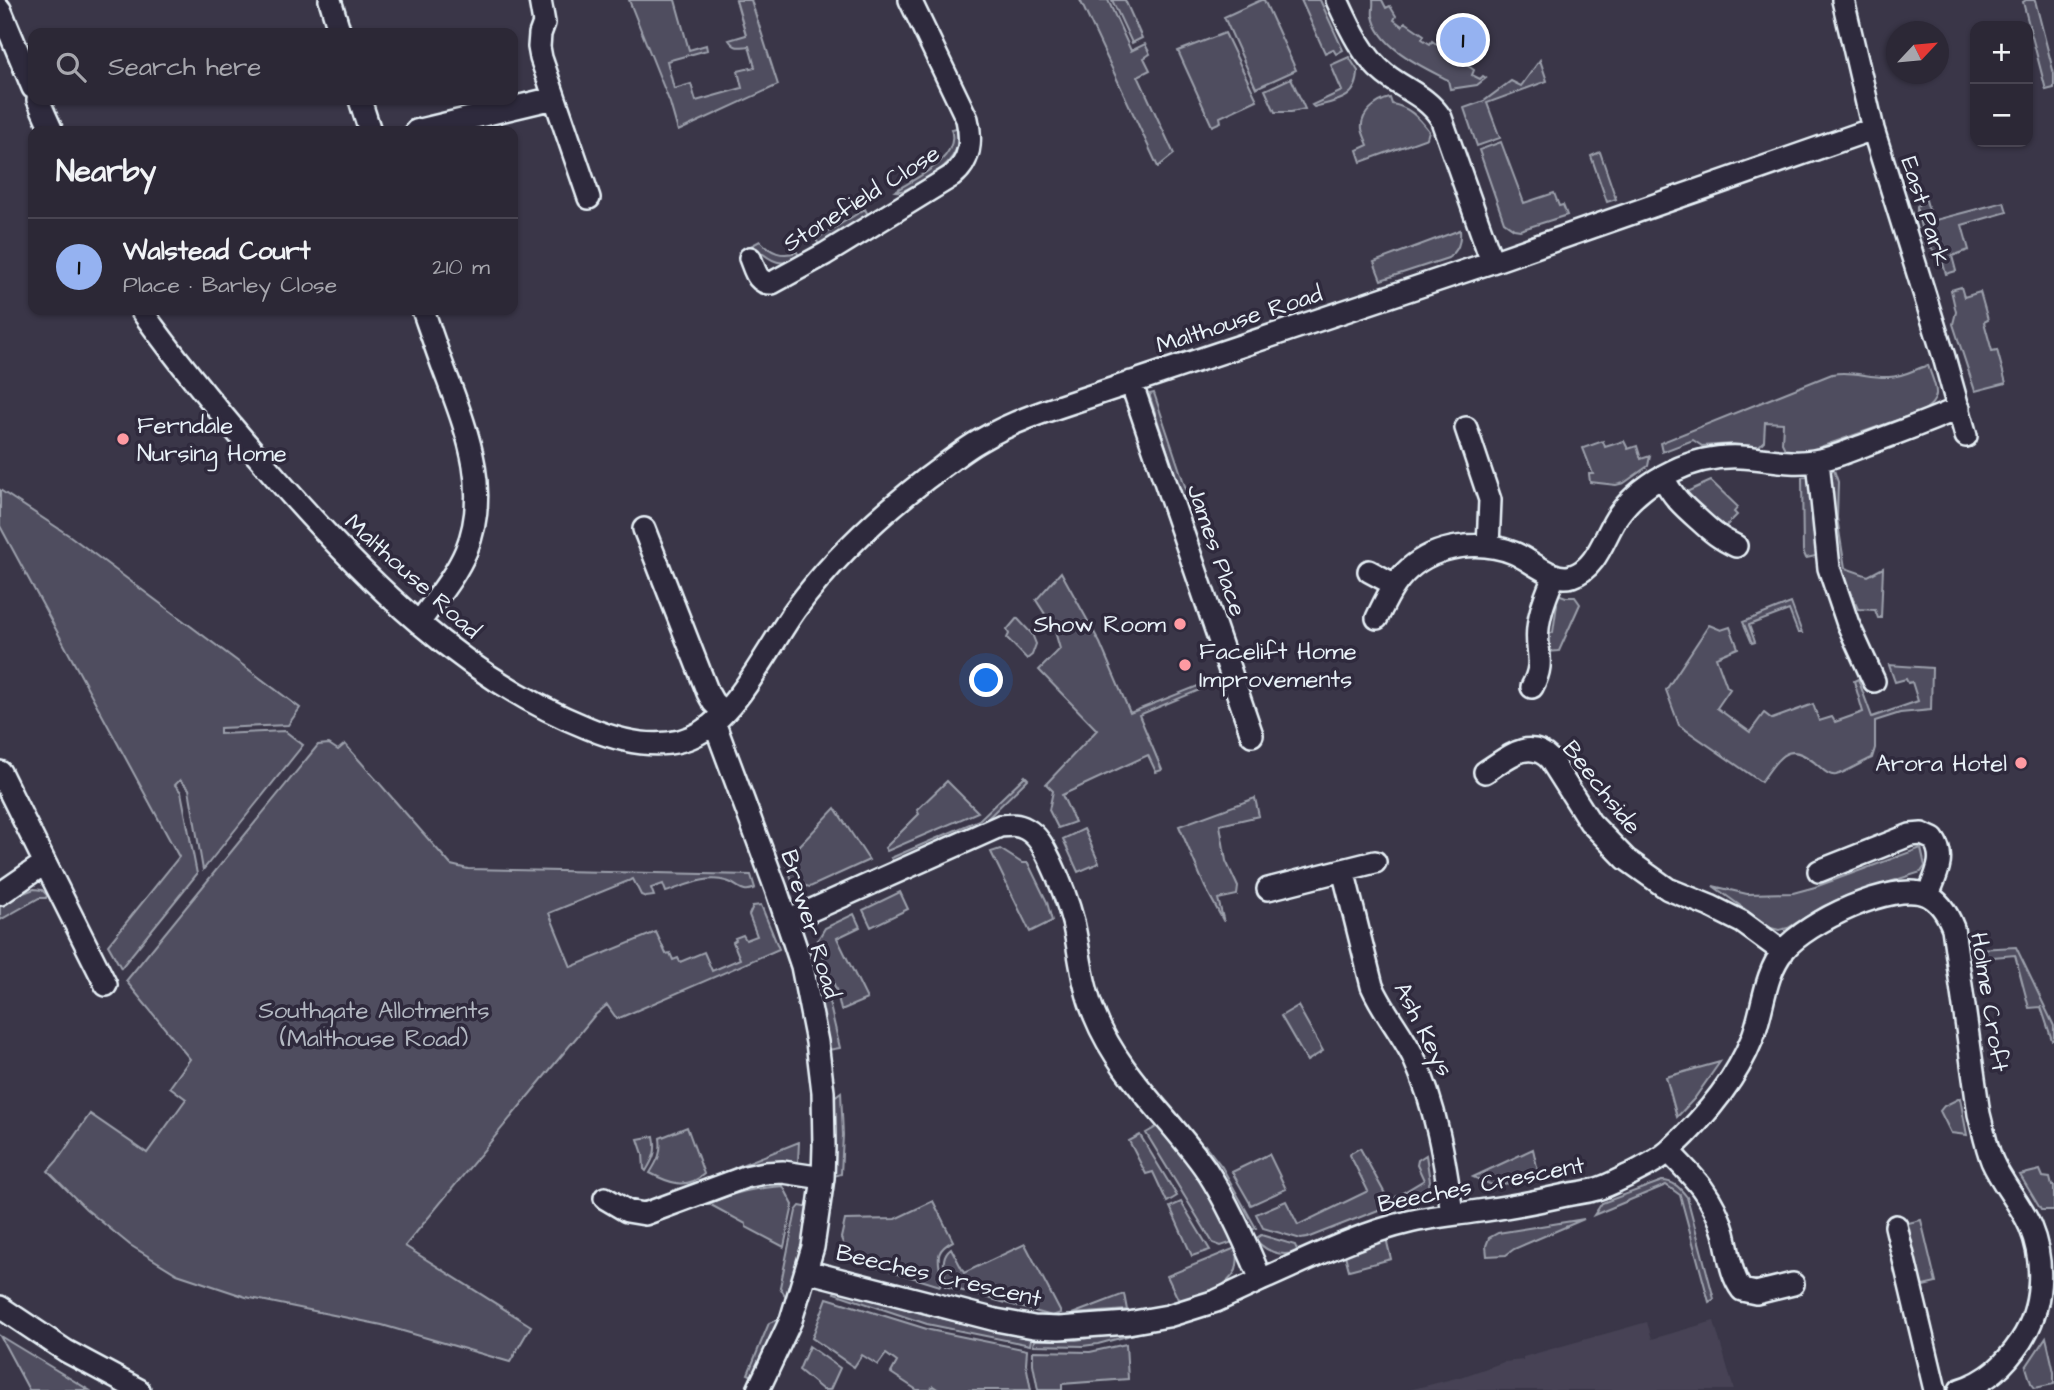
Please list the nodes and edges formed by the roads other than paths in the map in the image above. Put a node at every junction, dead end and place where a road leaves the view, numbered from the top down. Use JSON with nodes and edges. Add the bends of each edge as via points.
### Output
{"nodes":[{"id":1,"x":330,"y":0,"type":"edge"},
{"id":2,"x":540,"y":0,"type":"edge"},
{"id":3,"x":911,"y":0,"type":"edge"},
{"id":4,"x":1337,"y":0,"type":"edge"},
{"id":5,"x":1843,"y":0,"type":"edge"},
{"id":6,"x":0,"y":9,"type":"edge"},
{"id":7,"x":338,"y":28,"type":"edge"},
{"id":8,"x":28,"y":76,"type":"edge"},
{"id":9,"x":554,"y":98,"type":"junction"},
{"id":10,"x":40,"y":105,"type":"edge"},
{"id":11,"x":362,"y":105,"type":"edge"},
{"id":12,"x":50,"y":126,"type":"edge"},
{"id":13,"x":368,"y":126,"type":"edge"},
{"id":14,"x":437,"y":126,"type":"edge"},
{"id":15,"x":1873,"y":129,"type":"junction"},
{"id":16,"x":589,"y":198,"type":"dead end"},
{"id":17,"x":750,"y":258,"type":"dead end"},
{"id":18,"x":1492,"y":261,"type":"junction"},
{"id":19,"x":145,"y":315,"type":"edge"},
{"id":20,"x":425,"y":315,"type":"edge"},
{"id":21,"x":1132,"y":382,"type":"junction"},
{"id":22,"x":1959,"y":408,"type":"junction"},
{"id":23,"x":1466,"y":428,"type":"dead end"},
{"id":24,"x":1966,"y":436,"type":"dead end"},
{"id":25,"x":1818,"y":461,"type":"junction"},
{"id":26,"x":1663,"y":477,"type":"junction"},
{"id":27,"x":644,"y":528,"type":"dead end"},
{"id":28,"x":1488,"y":546,"type":"junction"},
{"id":29,"x":1735,"y":546,"type":"dead end"},
{"id":30,"x":1368,"y":571,"type":"dead end"},
{"id":31,"x":1555,"y":575,"type":"junction"},
{"id":32,"x":1395,"y":585,"type":"junction"},
{"id":33,"x":1377,"y":618,"type":"dead end"},
{"id":34,"x":419,"y":623,"type":"junction"},
{"id":35,"x":1874,"y":681,"type":"dead end"},
{"id":36,"x":1532,"y":687,"type":"dead end"},
{"id":37,"x":719,"y":717,"type":"junction"},
{"id":38,"x":1252,"y":735,"type":"dead end"},
{"id":39,"x":0,"y":772,"type":"edge"},
{"id":40,"x":1485,"y":772,"type":"dead end"},
{"id":41,"x":1375,"y":862,"type":"dead end"},
{"id":42,"x":46,"y":863,"type":"junction"},
{"id":43,"x":1343,"y":870,"type":"junction"},
{"id":44,"x":1819,"y":871,"type":"dead end"},
{"id":45,"x":1268,"y":889,"type":"dead end"},
{"id":46,"x":0,"y":894,"type":"edge"},
{"id":47,"x":1928,"y":895,"type":"junction"},
{"id":48,"x":787,"y":921,"type":"junction"},
{"id":49,"x":1783,"y":952,"type":"junction"},
{"id":50,"x":106,"y":985,"type":"dead end"},
{"id":51,"x":1669,"y":1152,"type":"junction"},
{"id":52,"x":823,"y":1178,"type":"junction"},
{"id":53,"x":605,"y":1198,"type":"dead end"},
{"id":54,"x":1452,"y":1214,"type":"junction"},
{"id":55,"x":1896,"y":1226,"type":"dead end"},
{"id":56,"x":806,"y":1271,"type":"junction"},
{"id":57,"x":1261,"y":1280,"type":"junction"},
{"id":58,"x":1793,"y":1284,"type":"dead end"},
{"id":59,"x":0,"y":1307,"type":"edge"},
{"id":60,"x":139,"y":1390,"type":"edge"},
{"id":61,"x":758,"y":1390,"type":"edge"},
{"id":62,"x":1935,"y":1390,"type":"edge"},
{"id":63,"x":1960,"y":1390,"type":"edge"}],
"edges":[{"from":1,"to":7,"type":"street"},
{"from":2,"to":9,"type":"street","via":[[544,23],[539,47]]},
{"from":3,"to":17,"type":"street","name":"Stonefield Close","via":[[967,119],[970,140],[965,162],[952,176],[772,283],[759,279]]},
{"from":4,"to":18,"type":"street","via":[[1375,64],[1424,98],[1441,118]]},
{"from":5,"to":15,"type":"street","name":"East Park"},
{"from":6,"to":8,"type":"street"},
{"from":9,"to":14,"type":"street"},
{"from":9,"to":16,"type":"street"},
{"from":10,"to":12,"type":"street"},
{"from":11,"to":13,"type":"street"},
{"from":15,"to":18,"type":"street","name":"Malthouse Road"},
{"from":15,"to":22,"type":"street","name":"East Park"},
{"from":18,"to":21,"type":"street","name":"Malthouse Road"},
{"from":19,"to":34,"type":"street","name":"Malthouse Road","via":[[226,421],[298,503]]},
{"from":20,"to":34,"type":"street","via":[[466,427],[478,485],[473,530],[465,553]]},
{"from":21,"to":37,"type":"street","name":"Malthouse Road","via":[[1006,426],[954,457],[904,496],[818,579],[747,684]]},
{"from":21,"to":38,"type":"street","name":"James Place"},
{"from":22,"to":24,"type":"street","name":"East Park"},
{"from":22,"to":25,"type":"street"},
{"from":23,"to":28,"type":"street","via":[[1490,499]]},
{"from":25,"to":26,"type":"street","via":[[1712,458]]},
{"from":25,"to":35,"type":"street","via":[[1829,568]]},
{"from":26,"to":29,"type":"street","via":[[1684,508],[1717,537]]},
{"from":26,"to":31,"type":"street","via":[[1632,498],[1587,567],[1572,576]]},
{"from":27,"to":37,"type":"street"},
{"from":28,"to":31,"type":"street","via":[[1513,552]]},
{"from":28,"to":32,"type":"street","via":[[1462,546],[1433,554],[1408,569]]},
{"from":30,"to":32,"type":"street"},
{"from":31,"to":36,"type":"street","via":[[1537,629],[1540,665]]},
{"from":32,"to":33,"type":"street"},
{"from":34,"to":37,"type":"street","name":"Malthouse Road","via":[[489,677],[596,732],[636,742],[669,743],[700,733]]},
{"from":37,"to":48,"type":"street","name":"Brewer Road"},
{"from":39,"to":42,"type":"street"},
{"from":40,"to":49,"type":"street","name":"Beechside","via":[[1524,749],[1543,752],[1590,822],[1626,859],[1668,889],[1742,922]]},
{"from":41,"to":43,"type":"street"},
{"from":42,"to":46,"type":"street"},
{"from":42,"to":50,"type":"street"},
{"from":43,"to":45,"type":"street"},
{"from":43,"to":54,"type":"street","name":"Ash Keys","via":[[1373,986],[1428,1092]]},
{"from":44,"to":47,"type":"street","via":[[1922,834],[1933,839],[1940,851]]},
{"from":47,"to":49,"type":"street","via":[[1907,892],[1860,904],[1808,928]]},
{"from":47,"to":63,"type":"street","name":"Holme Croft","via":[[1943,909],[1952,928],[1984,1137],[2030,1227],[2039,1260],[2038,1297],[2026,1333],[1994,1373]]},
{"from":48,"to":52,"type":"street","name":"Brewer Road","via":[[802,966],[817,1042],[824,1117]]},
{"from":48,"to":57,"type":"street","via":[[1000,826],[1017,825],[1033,833],[1063,890],[1087,993],[1105,1039],[1206,1170],[1245,1240]]},
{"from":49,"to":51,"type":"street","via":[[1764,991],[1752,1039],[1736,1073]]},
{"from":51,"to":54,"type":"street","name":"Beeches Crescent","via":[[1598,1189]]},
{"from":51,"to":58,"type":"street","via":[[1700,1183],[1714,1206],[1742,1290],[1756,1293]]},
{"from":52,"to":53,"type":"street","via":[[791,1173],[745,1177],[645,1214],[627,1211]]},
{"from":52,"to":56,"type":"street","name":"Brewer Road"},
{"from":54,"to":57,"type":"street","name":"Beeches Crescent","via":[[1368,1234]]},
{"from":55,"to":62,"type":"street"},
{"from":56,"to":57,"type":"street","name":"Beeches Crescent","via":[[996,1320],[1059,1328],[1168,1316]]},
{"from":56,"to":61,"type":"street","name":"Brewer Road","via":[[782,1342]]},
{"from":59,"to":60,"type":"street","via":[[66,1351]]}]}
